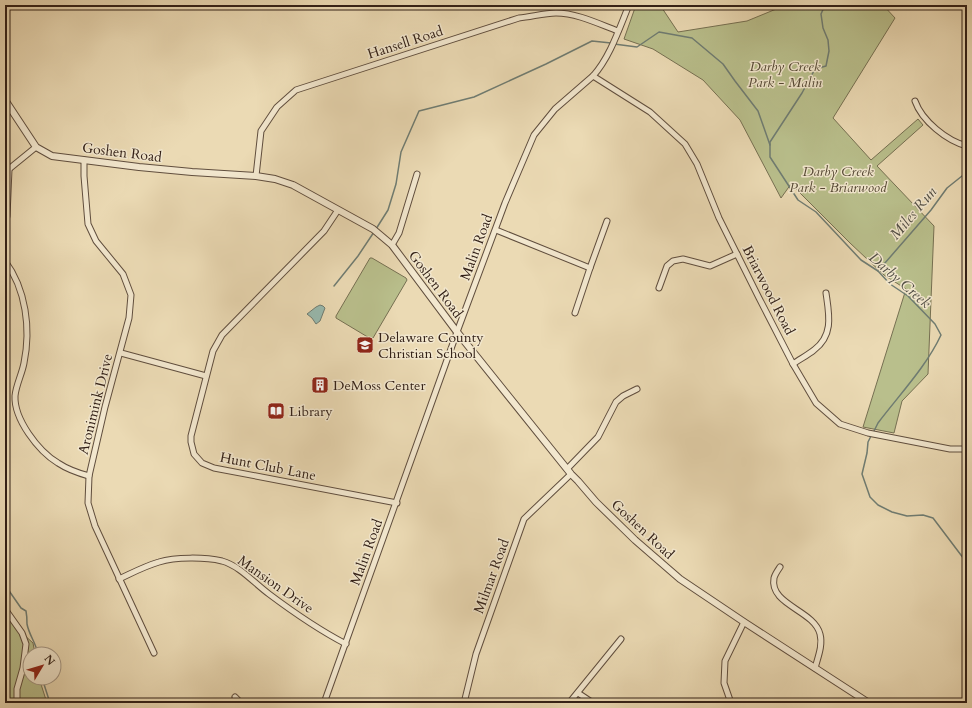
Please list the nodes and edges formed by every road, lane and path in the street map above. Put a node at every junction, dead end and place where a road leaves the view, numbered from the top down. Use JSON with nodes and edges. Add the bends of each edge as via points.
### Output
{"nodes":[{"id":1,"x":629,"y":5,"type":"edge"},
{"id":2,"x":618,"y":31,"type":"junction"},
{"id":3,"x":593,"y":76,"type":"junction"},
{"id":4,"x":5,"y":100,"type":"edge"},
{"id":5,"x":915,"y":101,"type":"dead end"},
{"id":6,"x":967,"y":146,"type":"edge"},
{"id":7,"x":36,"y":147,"type":"junction"},
{"id":8,"x":84,"y":160,"type":"junction"},
{"id":9,"x":7,"y":169,"type":"edge"},
{"id":10,"x":417,"y":174,"type":"dead end"},
{"id":11,"x":256,"y":176,"type":"junction"},
{"id":12,"x":338,"y":210,"type":"junction"},
{"id":13,"x":607,"y":221,"type":"dead end"},
{"id":14,"x":5,"y":225,"type":"edge"},
{"id":15,"x":496,"y":230,"type":"junction"},
{"id":16,"x":392,"y":245,"type":"junction"},
{"id":17,"x":737,"y":254,"type":"junction"},
{"id":18,"x":5,"y":261,"type":"edge"},
{"id":19,"x":590,"y":268,"type":"junction"},
{"id":20,"x":658,"y":288,"type":"dead end"},
{"id":21,"x":826,"y":293,"type":"dead end"},
{"id":22,"x":575,"y":313,"type":"dead end"},
{"id":23,"x":457,"y":332,"type":"junction"},
{"id":24,"x":120,"y":353,"type":"junction"},
{"id":25,"x":793,"y":364,"type":"junction"},
{"id":26,"x":206,"y":376,"type":"junction"},
{"id":27,"x":637,"y":389,"type":"dead end"},
{"id":28,"x":967,"y":449,"type":"edge"},
{"id":29,"x":569,"y":471,"type":"junction"},
{"id":30,"x":89,"y":476,"type":"junction"},
{"id":31,"x":397,"y":503,"type":"junction"},
{"id":32,"x":780,"y":567,"type":"dead end"},
{"id":33,"x":120,"y":579,"type":"junction"},
{"id":34,"x":5,"y":609,"type":"edge"},
{"id":35,"x":744,"y":622,"type":"junction"},
{"id":36,"x":621,"y":639,"type":"dead end"},
{"id":37,"x":346,"y":644,"type":"junction"},
{"id":38,"x":154,"y":653,"type":"dead end"},
{"id":39,"x":815,"y":668,"type":"junction"},
{"id":40,"x":578,"y":693,"type":"junction"},
{"id":41,"x":235,"y":698,"type":"dead end"},
{"id":42,"x":17,"y":703,"type":"edge"},
{"id":43,"x":240,"y":703,"type":"edge"},
{"id":44,"x":324,"y":703,"type":"edge"},
{"id":45,"x":464,"y":703,"type":"edge"},
{"id":46,"x":569,"y":703,"type":"edge"},
{"id":47,"x":593,"y":703,"type":"edge"},
{"id":48,"x":731,"y":703,"type":"edge"},
{"id":49,"x":869,"y":703,"type":"edge"}],
"edges":[{"from":1,"to":2,"type":"street","name":"Malin Road"},
{"from":2,"to":3,"type":"street","name":"Malin Road"},
{"from":2,"to":11,"type":"street","name":"Hansell Road","via":[[563,14],[519,18],[296,90],[277,107],[261,130]]},
{"from":3,"to":15,"type":"street","name":"Malin Road","via":[[554,109],[534,135]]},
{"from":3,"to":17,"type":"street","name":"Briarwood Road","via":[[650,112],[685,144],[698,164],[719,218]]},
{"from":4,"to":7,"type":"street","name":"Goshen Road"},
{"from":5,"to":6,"type":"street","via":[[917,108],[939,132],[950,140]]},
{"from":7,"to":8,"type":"street","name":"Goshen Road","via":[[52,156]]},
{"from":7,"to":9,"type":"street"},
{"from":8,"to":11,"type":"street","name":"Goshen Road"},
{"from":8,"to":24,"type":"street","name":"Aronimink Drive","via":[[88,224],[96,242],[123,274],[131,295],[129,318]]},
{"from":9,"to":14,"type":"street"},
{"from":10,"to":16,"type":"street","via":[[399,233]]},
{"from":11,"to":12,"type":"street","name":"Goshen Road","via":[[293,185]]},
{"from":12,"to":16,"type":"street","name":"Goshen Road","via":[[375,230]]},
{"from":12,"to":26,"type":"street","name":"Hunt Club Lane","via":[[324,231],[222,334],[213,351]]},
{"from":13,"to":19,"type":"street"},
{"from":15,"to":19,"type":"street"},
{"from":15,"to":23,"type":"street","name":"Malin Road"},
{"from":16,"to":23,"type":"street","name":"Goshen Road"},
{"from":17,"to":20,"type":"street","via":[[710,266],[683,259],[673,261]]},
{"from":17,"to":25,"type":"street","name":"Briarwood Road"},
{"from":18,"to":30,"type":"street","via":[[22,296],[27,321],[27,344],[15,395],[16,408],[23,424],[44,452],[57,463]]},
{"from":19,"to":22,"type":"street"},
{"from":21,"to":25,"type":"street","via":[[830,325],[827,335],[822,344]]},
{"from":23,"to":29,"type":"street","name":"Goshen Road"},
{"from":23,"to":31,"type":"street","name":"Malin Road"},
{"from":24,"to":26,"type":"street"},
{"from":24,"to":30,"type":"street","name":"Aronimink Drive"},
{"from":25,"to":28,"type":"street","name":"Briarwood Road","via":[[816,403],[840,424],[880,436],[950,449]]},
{"from":26,"to":31,"type":"street","name":"Hunt Club Lane","via":[[191,436],[194,454],[202,463],[214,468]]},
{"from":27,"to":29,"type":"street","name":"Milmar Road","via":[[616,402],[598,437]]},
{"from":29,"to":35,"type":"street","name":"Goshen Road","via":[[596,502],[671,572]]},
{"from":29,"to":45,"type":"street","name":"Milmar Road","via":[[524,519],[476,654]]},
{"from":30,"to":33,"type":"street","name":"Aronimink Drive","via":[[88,503],[95,526]]},
{"from":31,"to":37,"type":"street","name":"Malin Road"},
{"from":32,"to":39,"type":"street","via":[[774,577],[775,590],[781,598],[814,622],[820,635],[821,648]]},
{"from":33,"to":37,"type":"street","name":"Mansion Drive","via":[[171,559],[222,561],[242,571],[269,594],[328,635]]},
{"from":33,"to":38,"type":"street","name":"Aronimink Drive"},
{"from":34,"to":42,"type":"street","via":[[22,633],[26,644],[17,689]]},
{"from":35,"to":39,"type":"street","name":"Goshen Road"},
{"from":35,"to":48,"type":"street","via":[[726,661],[724,683]]},
{"from":36,"to":40,"type":"street"},
{"from":37,"to":44,"type":"street","name":"Malin Road"},
{"from":39,"to":49,"type":"street","name":"Goshen Road"},
{"from":40,"to":46,"type":"street"},
{"from":40,"to":47,"type":"street"},
{"from":41,"to":43,"type":"street"}]}
